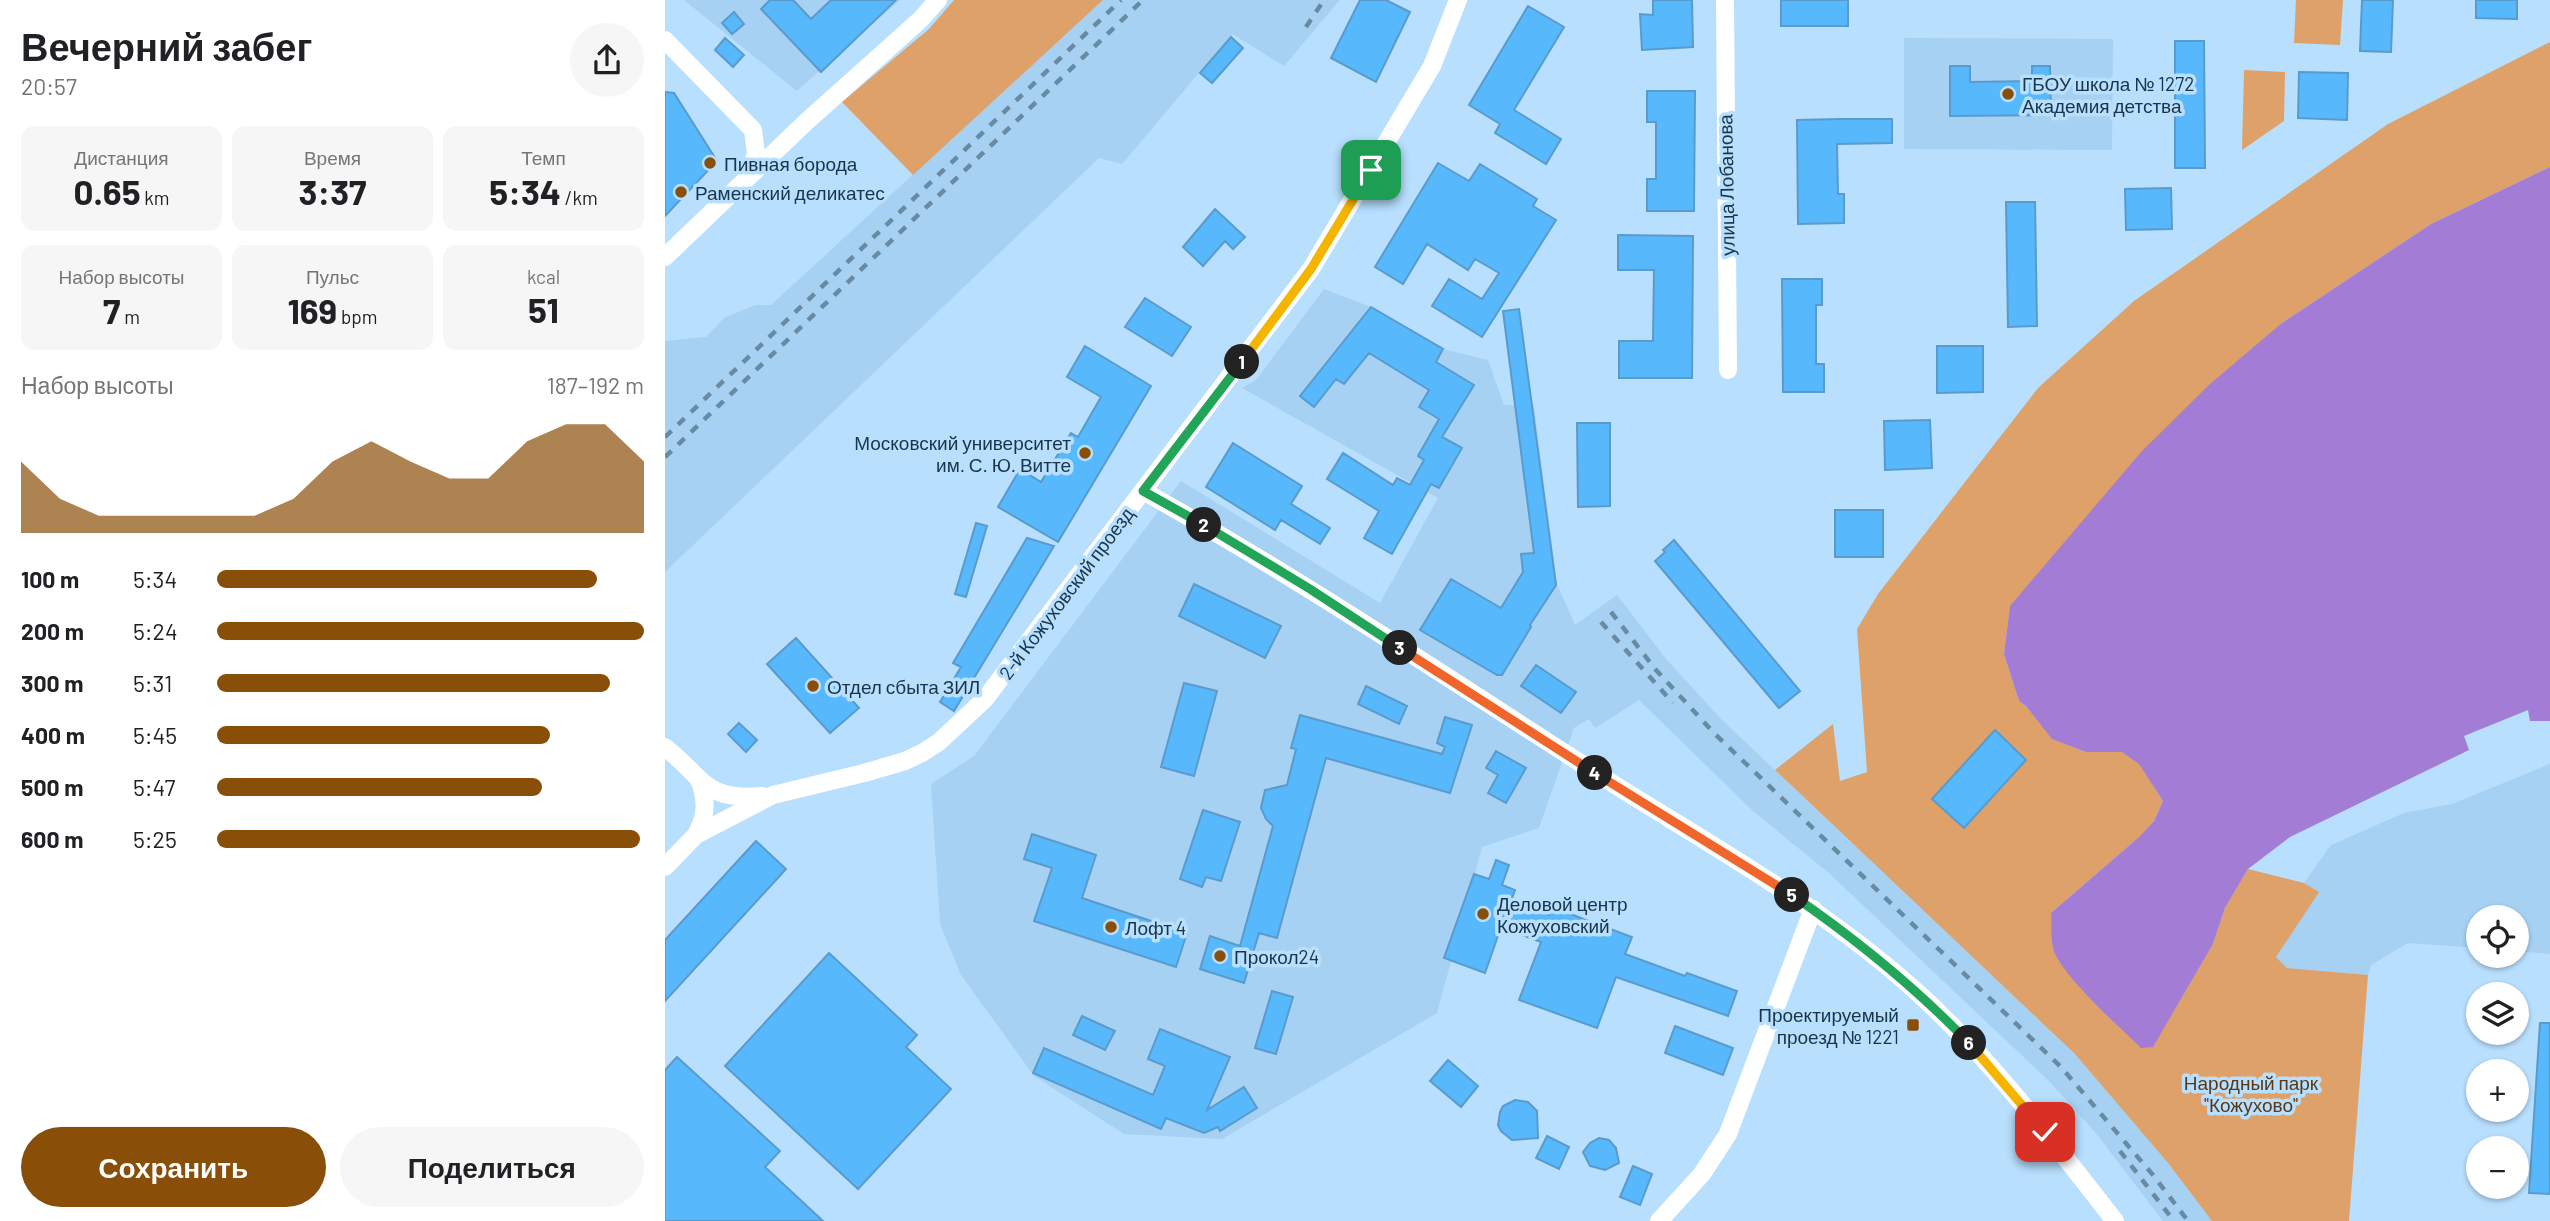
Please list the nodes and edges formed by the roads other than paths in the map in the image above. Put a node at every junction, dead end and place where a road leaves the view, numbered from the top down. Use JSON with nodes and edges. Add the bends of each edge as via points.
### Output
{"nodes":[{"id":1,"x":938,"y":0,"type":"edge"},
{"id":2,"x":1458,"y":0,"type":"edge"},
{"id":3,"x":1725,"y":0,"type":"edge"},
{"id":4,"x":665,"y":40,"type":"edge"},
{"id":5,"x":748,"y":176,"type":"junction"},
{"id":6,"x":665,"y":257,"type":"edge"},
{"id":7,"x":1728,"y":370,"type":"dead end"},
{"id":8,"x":1143,"y":491,"type":"junction"},
{"id":9,"x":665,"y":747,"type":"edge"},
{"id":10,"x":699,"y":779,"type":"junction"},
{"id":11,"x":773,"y":795,"type":"junction"},
{"id":12,"x":696,"y":835,"type":"junction"},
{"id":13,"x":665,"y":867,"type":"edge"},
{"id":14,"x":1813,"y":909,"type":"junction"},
{"id":15,"x":1659,"y":1221,"type":"edge"},
{"id":16,"x":2115,"y":1221,"type":"edge"}],
"edges":[{"from":1,"to":5,"type":"street"},
{"from":2,"to":8,"type":"street","name":"2-й Кожуховский проезд","via":[[1432,66],[1332,236]]},
{"from":3,"to":7,"type":"street","name":"улица Лобанова"},
{"from":4,"to":5,"type":"street","via":[[753,130],[756,154]]},
{"from":5,"to":6,"type":"street"},
{"from":8,"to":11,"type":"street","name":"2-й Кожуховский проезд","via":[[985,699],[939,742],[905,761]]},
{"from":8,"to":14,"type":"street","via":[[1310,589]]},
{"from":9,"to":10,"type":"street"},
{"from":10,"to":11,"type":"street","via":[[710,789],[740,798]]},
{"from":10,"to":12,"type":"street","via":[[706,813]]},
{"from":11,"to":12,"type":"street","name":"2-й Кожуховский проезд"},
{"from":12,"to":13,"type":"street","name":"2-й Кожуховский проезд"},
{"from":14,"to":15,"type":"street","via":[[1728,1134],[1702,1174]]},
{"from":14,"to":16,"type":"street","via":[[1919,993],[1967,1042]]}]}
